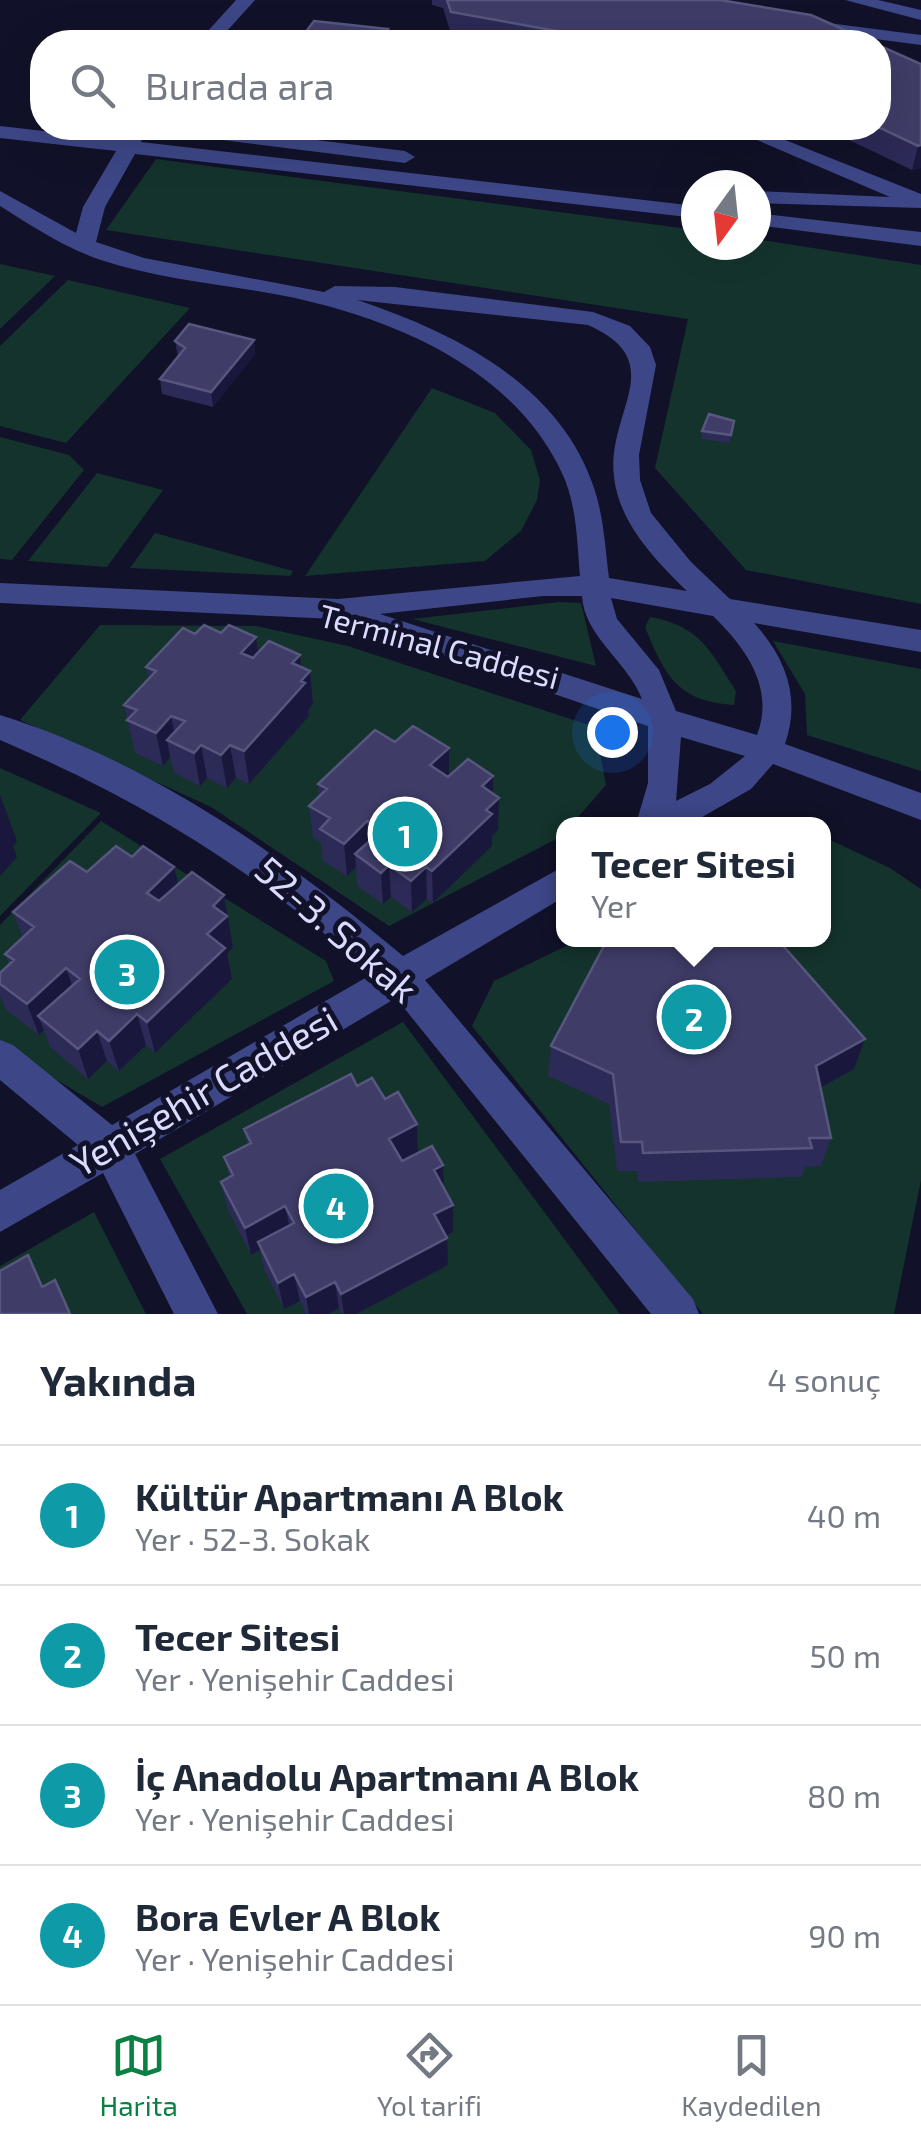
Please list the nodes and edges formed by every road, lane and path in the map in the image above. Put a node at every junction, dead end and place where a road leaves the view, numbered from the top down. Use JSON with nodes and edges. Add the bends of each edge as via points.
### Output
{"nodes":[{"id":1,"x":246,"y":0,"type":"edge"},
{"id":2,"x":854,"y":0,"type":"edge"},
{"id":3,"x":921,"y":15,"type":"edge"},
{"id":4,"x":787,"y":22,"type":"edge"},
{"id":5,"x":218,"y":30,"type":"edge"},
{"id":6,"x":847,"y":30,"type":"edge"},
{"id":7,"x":891,"y":36,"type":"edge"},
{"id":8,"x":921,"y":40,"type":"edge"},
{"id":9,"x":0,"y":113,"type":"edge"},
{"id":10,"x":30,"y":115,"type":"edge"},
{"id":11,"x":0,"y":132,"type":"edge"},
{"id":12,"x":30,"y":133,"type":"edge"},
{"id":13,"x":132,"y":140,"type":"edge"},
{"id":14,"x":164,"y":140,"type":"edge"},
{"id":15,"x":310,"y":140,"type":"edge"},
{"id":16,"x":768,"y":140,"type":"edge"},
{"id":17,"x":681,"y":190,"type":"edge"},
{"id":18,"x":0,"y":198,"type":"edge"},
{"id":19,"x":771,"y":198,"type":"edge"},
{"id":20,"x":921,"y":204,"type":"edge"},
{"id":21,"x":681,"y":210,"type":"edge"},
{"id":22,"x":771,"y":221,"type":"edge"},
{"id":23,"x":921,"y":239,"type":"edge"},
{"id":24,"x":84,"y":246,"type":"junction"},
{"id":25,"x":308,"y":294,"type":"junction"},
{"id":26,"x":596,"y":586,"type":"junction"},
{"id":27,"x":0,"y":593,"type":"edge"},
{"id":28,"x":718,"y":607,"type":"junction"},
{"id":29,"x":295,"y":608,"type":"junction"},
{"id":30,"x":921,"y":641,"type":"edge"},
{"id":31,"x":661,"y":718,"type":"junction"},
{"id":32,"x":0,"y":727,"type":"edge"},
{"id":33,"x":766,"y":749,"type":"junction"},
{"id":34,"x":921,"y":807,"type":"edge"},
{"id":35,"x":654,"y":817,"type":"edge"},
{"id":36,"x":674,"y":817,"type":"edge"},
{"id":37,"x":556,"y":885,"type":"edge"},
{"id":38,"x":400,"y":976,"type":"junction"},
{"id":39,"x":0,"y":1056,"type":"edge"},
{"id":40,"x":110,"y":1147,"type":"junction"},
{"id":41,"x":0,"y":1212,"type":"edge"},
{"id":42,"x":198,"y":1314,"type":"edge"},
{"id":43,"x":678,"y":1314,"type":"edge"}],
"edges":[{"from":1,"to":5,"type":"street"},
{"from":2,"to":3,"type":"street"},
{"from":4,"to":6,"type":"street"},
{"from":7,"to":8,"type":"street"},
{"from":9,"to":10,"type":"street"},
{"from":11,"to":12,"type":"street"},
{"from":13,"to":24,"type":"street","via":[[94,207]]},
{"from":14,"to":21,"type":"street"},
{"from":15,"to":17,"type":"street"},
{"from":16,"to":20,"type":"street"},
{"from":18,"to":24,"type":"street"},
{"from":19,"to":20,"type":"street"},
{"from":20,"to":23,"type":"street","via":[[898,208],[890,218],[897,229]]},
{"from":22,"to":23,"type":"street"},
{"from":24,"to":25,"type":"street","via":[[230,283]]},
{"from":25,"to":26,"type":"street","via":[[443,342],[489,370],[542,416],[584,496]]},
{"from":25,"to":28,"type":"street","via":[[396,294],[524,310],[594,320],[632,337],[645,366],[626,478],[651,533]]},
{"from":26,"to":28,"type":"street","name":"Terminal Caddesi"},
{"from":26,"to":29,"type":"street","name":"Terminal Caddesi"},
{"from":26,"to":31,"type":"street","via":[[602,620],[648,678]]},
{"from":27,"to":29,"type":"street","name":"Terminal Caddesi"},
{"from":28,"to":30,"type":"street","name":"Terminal Caddesi"},
{"from":28,"to":33,"type":"street","via":[[758,644],[770,666],[778,714]]},
{"from":29,"to":31,"type":"street","name":"Terminal Caddesi","via":[[350,616],[494,658]]},
{"from":31,"to":33,"type":"street","name":"Terminal Caddesi"},
{"from":31,"to":35,"type":"street","via":[[668,775]]},
{"from":32,"to":38,"type":"street","name":"52-3. Sokak","via":[[112,774],[185,814],[326,912]]},
{"from":33,"to":34,"type":"street","name":"Terminal Caddesi"},
{"from":33,"to":36,"type":"street","via":[[731,788]]},
{"from":37,"to":38,"type":"street","name":"Yenişehir Caddesi"},
{"from":38,"to":40,"type":"street","name":"Yenişehir Caddesi"},
{"from":38,"to":43,"type":"street","name":"52-3. Sokak"},
{"from":39,"to":40,"type":"street"},
{"from":40,"to":41,"type":"street","name":"Yenişehir Caddesi"},
{"from":40,"to":42,"type":"street"}]}
